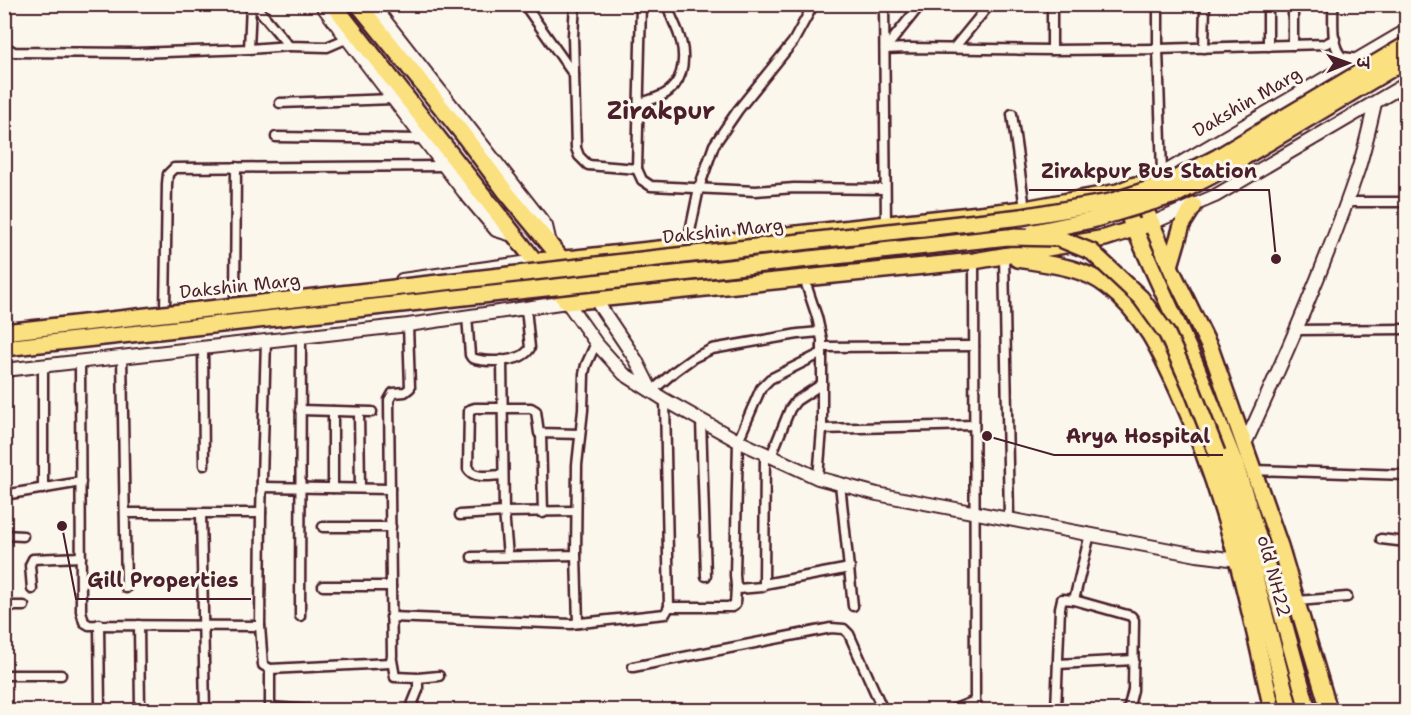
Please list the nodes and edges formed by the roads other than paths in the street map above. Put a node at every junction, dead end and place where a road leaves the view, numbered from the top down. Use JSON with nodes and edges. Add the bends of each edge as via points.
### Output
{"nodes":[{"id":1,"x":6,"y":4,"type":"edge"},
{"id":2,"x":252,"y":4,"type":"edge"},
{"id":3,"x":321,"y":4,"type":"edge"},
{"id":4,"x":333,"y":4,"type":"edge"},
{"id":5,"x":358,"y":4,"type":"edge"},
{"id":6,"x":524,"y":4,"type":"edge"},
{"id":7,"x":575,"y":4,"type":"edge"},
{"id":8,"x":641,"y":4,"type":"edge"},
{"id":9,"x":668,"y":4,"type":"edge"},
{"id":10,"x":884,"y":4,"type":"edge"},
{"id":11,"x":921,"y":4,"type":"edge"},
{"id":12,"x":990,"y":4,"type":"edge"},
{"id":13,"x":1052,"y":4,"type":"edge"},
{"id":14,"x":1158,"y":4,"type":"edge"},
{"id":15,"x":1205,"y":4,"type":"edge"},
{"id":16,"x":1268,"y":4,"type":"edge"},
{"id":17,"x":1293,"y":4,"type":"edge"},
{"id":18,"x":1333,"y":4,"type":"edge"},
{"id":19,"x":378,"y":7,"type":"edge"},
{"id":20,"x":811,"y":9,"type":"dead end"},
{"id":21,"x":1407,"y":31,"type":"edge"},
{"id":22,"x":348,"y":38,"type":"junction"},
{"id":23,"x":1335,"y":39,"type":"junction"},
{"id":24,"x":1293,"y":45,"type":"junction"},
{"id":25,"x":1407,"y":45,"type":"edge"},
{"id":26,"x":289,"y":46,"type":"junction"},
{"id":27,"x":1268,"y":46,"type":"junction"},
{"id":28,"x":954,"y":48,"type":"junction"},
{"id":29,"x":1204,"y":48,"type":"junction"},
{"id":30,"x":249,"y":49,"type":"junction"},
{"id":31,"x":1158,"y":49,"type":"junction"},
{"id":32,"x":885,"y":50,"type":"junction"},
{"id":33,"x":1052,"y":50,"type":"junction"},
{"id":34,"x":1359,"y":59,"type":"junction"},
{"id":35,"x":1407,"y":60,"type":"edge"},
{"id":36,"x":574,"y":76,"type":"junction"},
{"id":37,"x":1407,"y":84,"type":"edge"},
{"id":38,"x":393,"y":99,"type":"junction"},
{"id":39,"x":280,"y":103,"type":"dead end"},
{"id":40,"x":1375,"y":103,"type":"junction"},
{"id":41,"x":639,"y":104,"type":"junction"},
{"id":42,"x":1012,"y":114,"type":"dead end"},
{"id":43,"x":276,"y":137,"type":"dead end"},
{"id":44,"x":423,"y":139,"type":"junction"},
{"id":45,"x":444,"y":166,"type":"junction"},
{"id":46,"x":236,"y":167,"type":"junction"},
{"id":47,"x":637,"y":169,"type":"junction"},
{"id":48,"x":1162,"y":174,"type":"junction"},
{"id":49,"x":1135,"y":185,"type":"junction"},
{"id":50,"x":699,"y":188,"type":"junction"},
{"id":51,"x":885,"y":189,"type":"junction"},
{"id":52,"x":1118,"y":192,"type":"junction"},
{"id":53,"x":1346,"y":202,"type":"junction"},
{"id":54,"x":1407,"y":202,"type":"edge"},
{"id":55,"x":1194,"y":206,"type":"junction"},
{"id":56,"x":1025,"y":209,"type":"junction"},
{"id":57,"x":1152,"y":223,"type":"junction"},
{"id":58,"x":886,"y":224,"type":"junction"},
{"id":59,"x":1136,"y":229,"type":"junction"},
{"id":60,"x":516,"y":236,"type":"junction"},
{"id":61,"x":1008,"y":237,"type":"junction"},
{"id":62,"x":551,"y":246,"type":"junction"},
{"id":63,"x":687,"y":246,"type":"junction"},
{"id":64,"x":1004,"y":256,"type":"junction"},
{"id":65,"x":562,"y":259,"type":"junction"},
{"id":66,"x":536,"y":261,"type":"junction"},
{"id":67,"x":974,"y":261,"type":"junction"},
{"id":68,"x":1170,"y":266,"type":"junction"},
{"id":69,"x":804,"y":278,"type":"junction"},
{"id":70,"x":595,"y":299,"type":"junction"},
{"id":71,"x":567,"y":302,"type":"junction"},
{"id":72,"x":235,"y":304,"type":"junction"},
{"id":73,"x":526,"y":308,"type":"junction"},
{"id":74,"x":165,"y":310,"type":"junction"},
{"id":75,"x":466,"y":316,"type":"junction"},
{"id":76,"x":408,"y":325,"type":"junction"},
{"id":77,"x":1407,"y":329,"type":"edge"},
{"id":78,"x":4,"y":330,"type":"edge"},
{"id":79,"x":1295,"y":330,"type":"junction"},
{"id":80,"x":820,"y":332,"type":"junction"},
{"id":81,"x":301,"y":337,"type":"junction"},
{"id":82,"x":266,"y":340,"type":"junction"},
{"id":83,"x":596,"y":343,"type":"junction"},
{"id":84,"x":974,"y":346,"type":"junction"},
{"id":85,"x":203,"y":347,"type":"junction"},
{"id":86,"x":4,"y":348,"type":"edge"},
{"id":87,"x":822,"y":350,"type":"junction"},
{"id":88,"x":122,"y":356,"type":"junction"},
{"id":89,"x":502,"y":360,"type":"junction"},
{"id":90,"x":80,"y":361,"type":"junction"},
{"id":91,"x":43,"y":365,"type":"junction"},
{"id":92,"x":4,"y":370,"type":"edge"},
{"id":93,"x":822,"y":384,"type":"junction"},
{"id":94,"x":652,"y":391,"type":"junction"},
{"id":95,"x":665,"y":400,"type":"junction"},
{"id":96,"x":502,"y":408,"type":"junction"},
{"id":97,"x":300,"y":410,"type":"junction"},
{"id":98,"x":333,"y":411,"type":"junction"},
{"id":99,"x":359,"y":411,"type":"junction"},
{"id":100,"x":372,"y":412,"type":"dead end"},
{"id":101,"x":700,"y":420,"type":"junction"},
{"id":102,"x":974,"y":425,"type":"junction"},
{"id":103,"x":822,"y":429,"type":"junction"},
{"id":104,"x":541,"y":434,"type":"junction"},
{"id":105,"x":580,"y":434,"type":"junction"},
{"id":106,"x":738,"y":441,"type":"junction"},
{"id":107,"x":1244,"y":446,"type":"junction"},
{"id":108,"x":768,"y":455,"type":"junction"},
{"id":109,"x":204,"y":465,"type":"dead end"},
{"id":110,"x":1252,"y":470,"type":"junction"},
{"id":111,"x":503,"y":475,"type":"junction"},
{"id":112,"x":1407,"y":475,"type":"edge"},
{"id":113,"x":818,"y":478,"type":"junction"},
{"id":114,"x":81,"y":482,"type":"junction"},
{"id":115,"x":840,"y":484,"type":"junction"},
{"id":116,"x":262,"y":487,"type":"junction"},
{"id":117,"x":300,"y":487,"type":"junction"},
{"id":118,"x":333,"y":488,"type":"junction"},
{"id":119,"x":360,"y":488,"type":"junction"},
{"id":120,"x":43,"y":489,"type":"junction"},
{"id":121,"x":390,"y":489,"type":"junction"},
{"id":122,"x":4,"y":495,"type":"edge"},
{"id":123,"x":576,"y":511,"type":"junction"},
{"id":124,"x":974,"y":511,"type":"junction"},
{"id":125,"x":504,"y":512,"type":"junction"},
{"id":126,"x":125,"y":513,"type":"junction"},
{"id":127,"x":261,"y":513,"type":"junction"},
{"id":128,"x":543,"y":513,"type":"junction"},
{"id":129,"x":201,"y":514,"type":"junction"},
{"id":130,"x":460,"y":515,"type":"dead end"},
{"id":131,"x":1009,"y":517,"type":"junction"},
{"id":132,"x":323,"y":527,"type":"dead end"},
{"id":133,"x":391,"y":527,"type":"junction"},
{"id":134,"x":1090,"y":534,"type":"junction"},
{"id":135,"x":4,"y":535,"type":"edge"},
{"id":136,"x":22,"y":536,"type":"dead end"},
{"id":137,"x":1381,"y":539,"type":"dead end"},
{"id":138,"x":1407,"y":542,"type":"edge"},
{"id":139,"x":576,"y":555,"type":"junction"},
{"id":140,"x":508,"y":556,"type":"junction"},
{"id":141,"x":81,"y":557,"type":"junction"},
{"id":142,"x":472,"y":557,"type":"dead end"},
{"id":143,"x":1238,"y":560,"type":"junction"},
{"id":144,"x":850,"y":568,"type":"junction"},
{"id":145,"x":706,"y":576,"type":"dead end"},
{"id":146,"x":765,"y":584,"type":"junction"},
{"id":147,"x":323,"y":586,"type":"dead end"},
{"id":148,"x":391,"y":586,"type":"junction"},
{"id":149,"x":736,"y":586,"type":"junction"},
{"id":150,"x":126,"y":588,"type":"dead end"},
{"id":151,"x":32,"y":589,"type":"dead end"},
{"id":152,"x":1347,"y":597,"type":"dead end"},
{"id":153,"x":1074,"y":600,"type":"junction"},
{"id":154,"x":1297,"y":601,"type":"junction"},
{"id":155,"x":4,"y":606,"type":"edge"},
{"id":156,"x":24,"y":606,"type":"dead end"},
{"id":157,"x":853,"y":606,"type":"dead end"},
{"id":158,"x":669,"y":607,"type":"junction"},
{"id":159,"x":300,"y":616,"type":"dead end"},
{"id":160,"x":391,"y":617,"type":"junction"},
{"id":161,"x":578,"y":623,"type":"junction"},
{"id":162,"x":99,"y":624,"type":"junction"},
{"id":163,"x":139,"y":625,"type":"junction"},
{"id":164,"x":203,"y":625,"type":"junction"},
{"id":165,"x":260,"y":626,"type":"junction"},
{"id":166,"x":392,"y":660,"type":"junction"},
{"id":167,"x":1134,"y":660,"type":"junction"},
{"id":168,"x":1058,"y":664,"type":"junction"},
{"id":169,"x":633,"y":667,"type":"dead end"},
{"id":170,"x":270,"y":669,"type":"junction"},
{"id":171,"x":4,"y":675,"type":"edge"},
{"id":172,"x":62,"y":675,"type":"dead end"},
{"id":173,"x":439,"y":676,"type":"dead end"},
{"id":174,"x":418,"y":678,"type":"junction"},
{"id":175,"x":975,"y":700,"type":"junction"},
{"id":176,"x":1327,"y":705,"type":"edge"},
{"id":177,"x":270,"y":709,"type":"edge"},
{"id":178,"x":1308,"y":710,"type":"edge"},
{"id":179,"x":100,"y":711,"type":"edge"},
{"id":180,"x":140,"y":711,"type":"edge"},
{"id":181,"x":205,"y":711,"type":"edge"},
{"id":182,"x":310,"y":711,"type":"edge"},
{"id":183,"x":410,"y":711,"type":"edge"},
{"id":184,"x":883,"y":711,"type":"edge"},
{"id":185,"x":952,"y":711,"type":"edge"},
{"id":186,"x":975,"y":711,"type":"edge"},
{"id":187,"x":1056,"y":711,"type":"edge"},
{"id":188,"x":1128,"y":711,"type":"edge"},
{"id":189,"x":1272,"y":711,"type":"edge"},
{"id":190,"x":1290,"y":711,"type":"edge"}],
"edges":[{"from":1,"to":30,"type":"street","via":[[5,42],[14,52]]},
{"from":2,"to":26,"type":"street"},
{"from":2,"to":30,"type":"street"},
{"from":3,"to":22,"type":"street"},
{"from":4,"to":60,"type":"highway"},
{"from":5,"to":62,"type":"highway"},
{"from":6,"to":36,"type":"street"},
{"from":7,"to":36,"type":"street"},
{"from":8,"to":41,"type":"street"},
{"from":9,"to":41,"type":"street","via":[[684,54],[681,75],[669,91]]},
{"from":10,"to":32,"type":"street"},
{"from":11,"to":32,"type":"street"},
{"from":12,"to":28,"type":"street"},
{"from":13,"to":33,"type":"street"},
{"from":14,"to":31,"type":"street"},
{"from":15,"to":29,"type":"street"},
{"from":16,"to":27,"type":"street"},
{"from":17,"to":24,"type":"street"},
{"from":18,"to":23,"type":"street"},
{"from":19,"to":62,"type":"street","via":[[546,226]]},
{"from":20,"to":50,"type":"street","via":[[793,42],[720,133]]},
{"from":21,"to":34,"type":"street","name":"Dakshin Marg"},
{"from":22,"to":26,"type":"street","via":[[327,47]]},
{"from":22,"to":38,"type":"street"},
{"from":23,"to":24,"type":"street","via":[[1325,44]]},
{"from":23,"to":34,"type":"street","via":[[1342,57]]},
{"from":24,"to":27,"type":"street"},
{"from":25,"to":78,"type":"highway","name":"Dakshin Marg","bridge":true,"via":[[1216,158],[1165,184],[1110,202],[1021,217]]},
{"from":26,"to":30,"type":"street"},
{"from":27,"to":29,"type":"street"},
{"from":28,"to":32,"type":"street"},
{"from":28,"to":33,"type":"street"},
{"from":29,"to":31,"type":"street"},
{"from":31,"to":33,"type":"street"},
{"from":31,"to":48,"type":"street"},
{"from":32,"to":51,"type":"street"},
{"from":34,"to":48,"type":"street","name":"Dakshin Marg"},
{"from":35,"to":61,"type":"highway","bridge":true,"via":[[1175,195],[1092,220]]},
{"from":36,"to":47,"type":"street","via":[[579,156],[588,165]]},
{"from":37,"to":40,"type":"street"},
{"from":38,"to":39,"type":"street"},
{"from":38,"to":44,"type":"street"},
{"from":40,"to":53,"type":"street"},
{"from":40,"to":55,"type":"street"},
{"from":41,"to":47,"type":"street"},
{"from":42,"to":56,"type":"street"},
{"from":43,"to":44,"type":"street"},
{"from":44,"to":45,"type":"street"},
{"from":45,"to":46,"type":"street"},
{"from":45,"to":60,"type":"street","via":[[496,230]]},
{"from":46,"to":72,"type":"street"},
{"from":46,"to":74,"type":"street","via":[[174,168],[168,174]]},
{"from":47,"to":50,"type":"street","via":[[642,180],[651,186]]},
{"from":48,"to":49,"type":"street","name":"Dakshin Marg"},
{"from":49,"to":52,"type":"highway"},
{"from":49,"to":57,"type":"highway"},
{"from":50,"to":51,"type":"street"},
{"from":50,"to":63,"type":"street"},
{"from":51,"to":58,"type":"street"},
{"from":52,"to":56,"type":"highway"},
{"from":52,"to":59,"type":"highway"},
{"from":53,"to":54,"type":"street"},
{"from":53,"to":79,"type":"street"},
{"from":55,"to":57,"type":"street"},
{"from":55,"to":68,"type":"highway","via":[[1182,225]]},
{"from":56,"to":58,"type":"highway"},
{"from":57,"to":59,"type":"highway"},
{"from":57,"to":68,"type":"highway"},
{"from":58,"to":63,"type":"highway"},
{"from":59,"to":64,"type":"highway"},
{"from":59,"to":178,"type":"highway","via":[[1236,466]]},
{"from":60,"to":66,"type":"highway"},
{"from":61,"to":86,"type":"highway","bridge":true},
{"from":61,"to":190,"type":"highway","name":"old NH22","bridge":true,"via":[[1058,238],[1092,252],[1141,298],[1167,334],[1217,453],[1249,555]]},
{"from":62,"to":65,"type":"highway"},
{"from":63,"to":65,"type":"highway"},
{"from":64,"to":67,"type":"highway"},
{"from":64,"to":131,"type":"street"},
{"from":64,"to":143,"type":"highway","via":[[1074,269],[1105,284],[1129,305],[1151,333],[1195,427]]},
{"from":65,"to":66,"type":"highway"},
{"from":65,"to":70,"type":"highway"},
{"from":66,"to":71,"type":"highway"},
{"from":66,"to":72,"type":"street"},
{"from":67,"to":69,"type":"highway"},
{"from":67,"to":84,"type":"street"},
{"from":68,"to":107,"type":"highway","via":[[1211,350]]},
{"from":69,"to":70,"type":"highway"},
{"from":69,"to":80,"type":"street"},
{"from":70,"to":71,"type":"highway"},
{"from":70,"to":94,"type":"street"},
{"from":71,"to":73,"type":"street"},
{"from":71,"to":83,"type":"street"},
{"from":72,"to":74,"type":"street"},
{"from":73,"to":75,"type":"street"},
{"from":73,"to":89,"type":"street","via":[[530,348],[523,356]]},
{"from":74,"to":78,"type":"street"},
{"from":75,"to":76,"type":"street"},
{"from":75,"to":89,"type":"street","via":[[472,358]]},
{"from":76,"to":81,"type":"street"},
{"from":76,"to":121,"type":"street","via":[[410,388],[393,393],[389,400]]},
{"from":77,"to":79,"type":"street"},
{"from":79,"to":107,"type":"street"},
{"from":80,"to":87,"type":"street"},
{"from":80,"to":94,"type":"street","via":[[712,349],[684,364]]},
{"from":81,"to":82,"type":"street"},
{"from":81,"to":97,"type":"street"},
{"from":82,"to":85,"type":"street"},
{"from":82,"to":116,"type":"street"},
{"from":83,"to":94,"type":"street","via":[[624,374]]},
{"from":83,"to":105,"type":"street","via":[[584,374]]},
{"from":84,"to":87,"type":"street"},
{"from":84,"to":102,"type":"street"},
{"from":85,"to":88,"type":"street"},
{"from":85,"to":109,"type":"street"},
{"from":87,"to":93,"type":"street"},
{"from":87,"to":106,"type":"street","via":[[761,388]]},
{"from":88,"to":90,"type":"street"},
{"from":88,"to":126,"type":"street"},
{"from":89,"to":96,"type":"street"},
{"from":90,"to":91,"type":"street"},
{"from":90,"to":114,"type":"street"},
{"from":91,"to":92,"type":"street"},
{"from":91,"to":120,"type":"street"},
{"from":93,"to":103,"type":"street"},
{"from":93,"to":108,"type":"street","via":[[796,401]]},
{"from":94,"to":95,"type":"street"},
{"from":95,"to":101,"type":"street"},
{"from":95,"to":158,"type":"street"},
{"from":96,"to":104,"type":"street","via":[[536,411]]},
{"from":96,"to":111,"type":"street"},
{"from":96,"to":111,"type":"street","via":[[469,411],[468,470],[476,476]]},
{"from":97,"to":98,"type":"street"},
{"from":97,"to":117,"type":"street"},
{"from":98,"to":99,"type":"street"},
{"from":98,"to":118,"type":"street"},
{"from":99,"to":100,"type":"street"},
{"from":99,"to":119,"type":"street"},
{"from":101,"to":106,"type":"street"},
{"from":101,"to":145,"type":"street"},
{"from":102,"to":103,"type":"street"},
{"from":102,"to":124,"type":"street"},
{"from":103,"to":113,"type":"street"},
{"from":104,"to":105,"type":"street"},
{"from":104,"to":128,"type":"street"},
{"from":105,"to":123,"type":"street"},
{"from":106,"to":108,"type":"street"},
{"from":106,"to":149,"type":"street"},
{"from":107,"to":110,"type":"highway"},
{"from":108,"to":113,"type":"street"},
{"from":108,"to":146,"type":"street"},
{"from":110,"to":112,"type":"street"},
{"from":110,"to":154,"type":"highway"},
{"from":111,"to":125,"type":"street"},
{"from":113,"to":115,"type":"street"},
{"from":114,"to":120,"type":"street"},
{"from":114,"to":141,"type":"street"},
{"from":115,"to":124,"type":"street"},
{"from":115,"to":144,"type":"street"},
{"from":116,"to":117,"type":"street"},
{"from":116,"to":127,"type":"street"},
{"from":117,"to":118,"type":"street"},
{"from":117,"to":159,"type":"street"},
{"from":118,"to":119,"type":"street"},
{"from":119,"to":121,"type":"street"},
{"from":120,"to":122,"type":"street"},
{"from":121,"to":133,"type":"street"},
{"from":123,"to":128,"type":"street"},
{"from":123,"to":139,"type":"street"},
{"from":124,"to":131,"type":"street"},
{"from":124,"to":175,"type":"street"},
{"from":125,"to":128,"type":"street"},
{"from":125,"to":130,"type":"street"},
{"from":125,"to":140,"type":"street"},
{"from":126,"to":129,"type":"street"},
{"from":126,"to":150,"type":"street"},
{"from":127,"to":129,"type":"street"},
{"from":127,"to":165,"type":"street"},
{"from":129,"to":164,"type":"street"},
{"from":131,"to":134,"type":"street"},
{"from":132,"to":133,"type":"street"},
{"from":133,"to":148,"type":"street"},
{"from":134,"to":143,"type":"street"},
{"from":134,"to":153,"type":"street"},
{"from":135,"to":136,"type":"street"},
{"from":137,"to":138,"type":"street"},
{"from":139,"to":140,"type":"street"},
{"from":139,"to":161,"type":"street"},
{"from":140,"to":142,"type":"street"},
{"from":141,"to":151,"type":"street","via":[[33,559]]},
{"from":141,"to":162,"type":"street","via":[[82,618],[88,625]]},
{"from":143,"to":189,"type":"highway"},
{"from":144,"to":146,"type":"street"},
{"from":144,"to":157,"type":"street"},
{"from":146,"to":149,"type":"street","via":[[758,589]]},
{"from":147,"to":148,"type":"street"},
{"from":148,"to":160,"type":"street"},
{"from":149,"to":158,"type":"street","via":[[732,607]]},
{"from":152,"to":154,"type":"street"},
{"from":153,"to":167,"type":"street","via":[[1131,616]]},
{"from":153,"to":168,"type":"street","via":[[1060,601]]},
{"from":154,"to":176,"type":"highway"},
{"from":155,"to":156,"type":"street"},
{"from":158,"to":161,"type":"street","via":[[661,615]]},
{"from":160,"to":161,"type":"street"},
{"from":160,"to":166,"type":"street"},
{"from":162,"to":163,"type":"street"},
{"from":162,"to":179,"type":"street"},
{"from":163,"to":164,"type":"street"},
{"from":163,"to":180,"type":"street"},
{"from":164,"to":165,"type":"street"},
{"from":164,"to":181,"type":"street"},
{"from":165,"to":170,"type":"street","via":[[261,661]]},
{"from":166,"to":170,"type":"street","via":[[386,664]]},
{"from":166,"to":174,"type":"street","via":[[395,677]]},
{"from":167,"to":168,"type":"street"},
{"from":167,"to":188,"type":"street"},
{"from":168,"to":187,"type":"street"},
{"from":169,"to":184,"type":"street","via":[[831,628],[844,629]]},
{"from":170,"to":177,"type":"street"},
{"from":171,"to":172,"type":"street"},
{"from":173,"to":174,"type":"street"},
{"from":174,"to":183,"type":"street"},
{"from":175,"to":185,"type":"street"},
{"from":175,"to":186,"type":"street"},
{"from":177,"to":182,"type":"street"}]}
